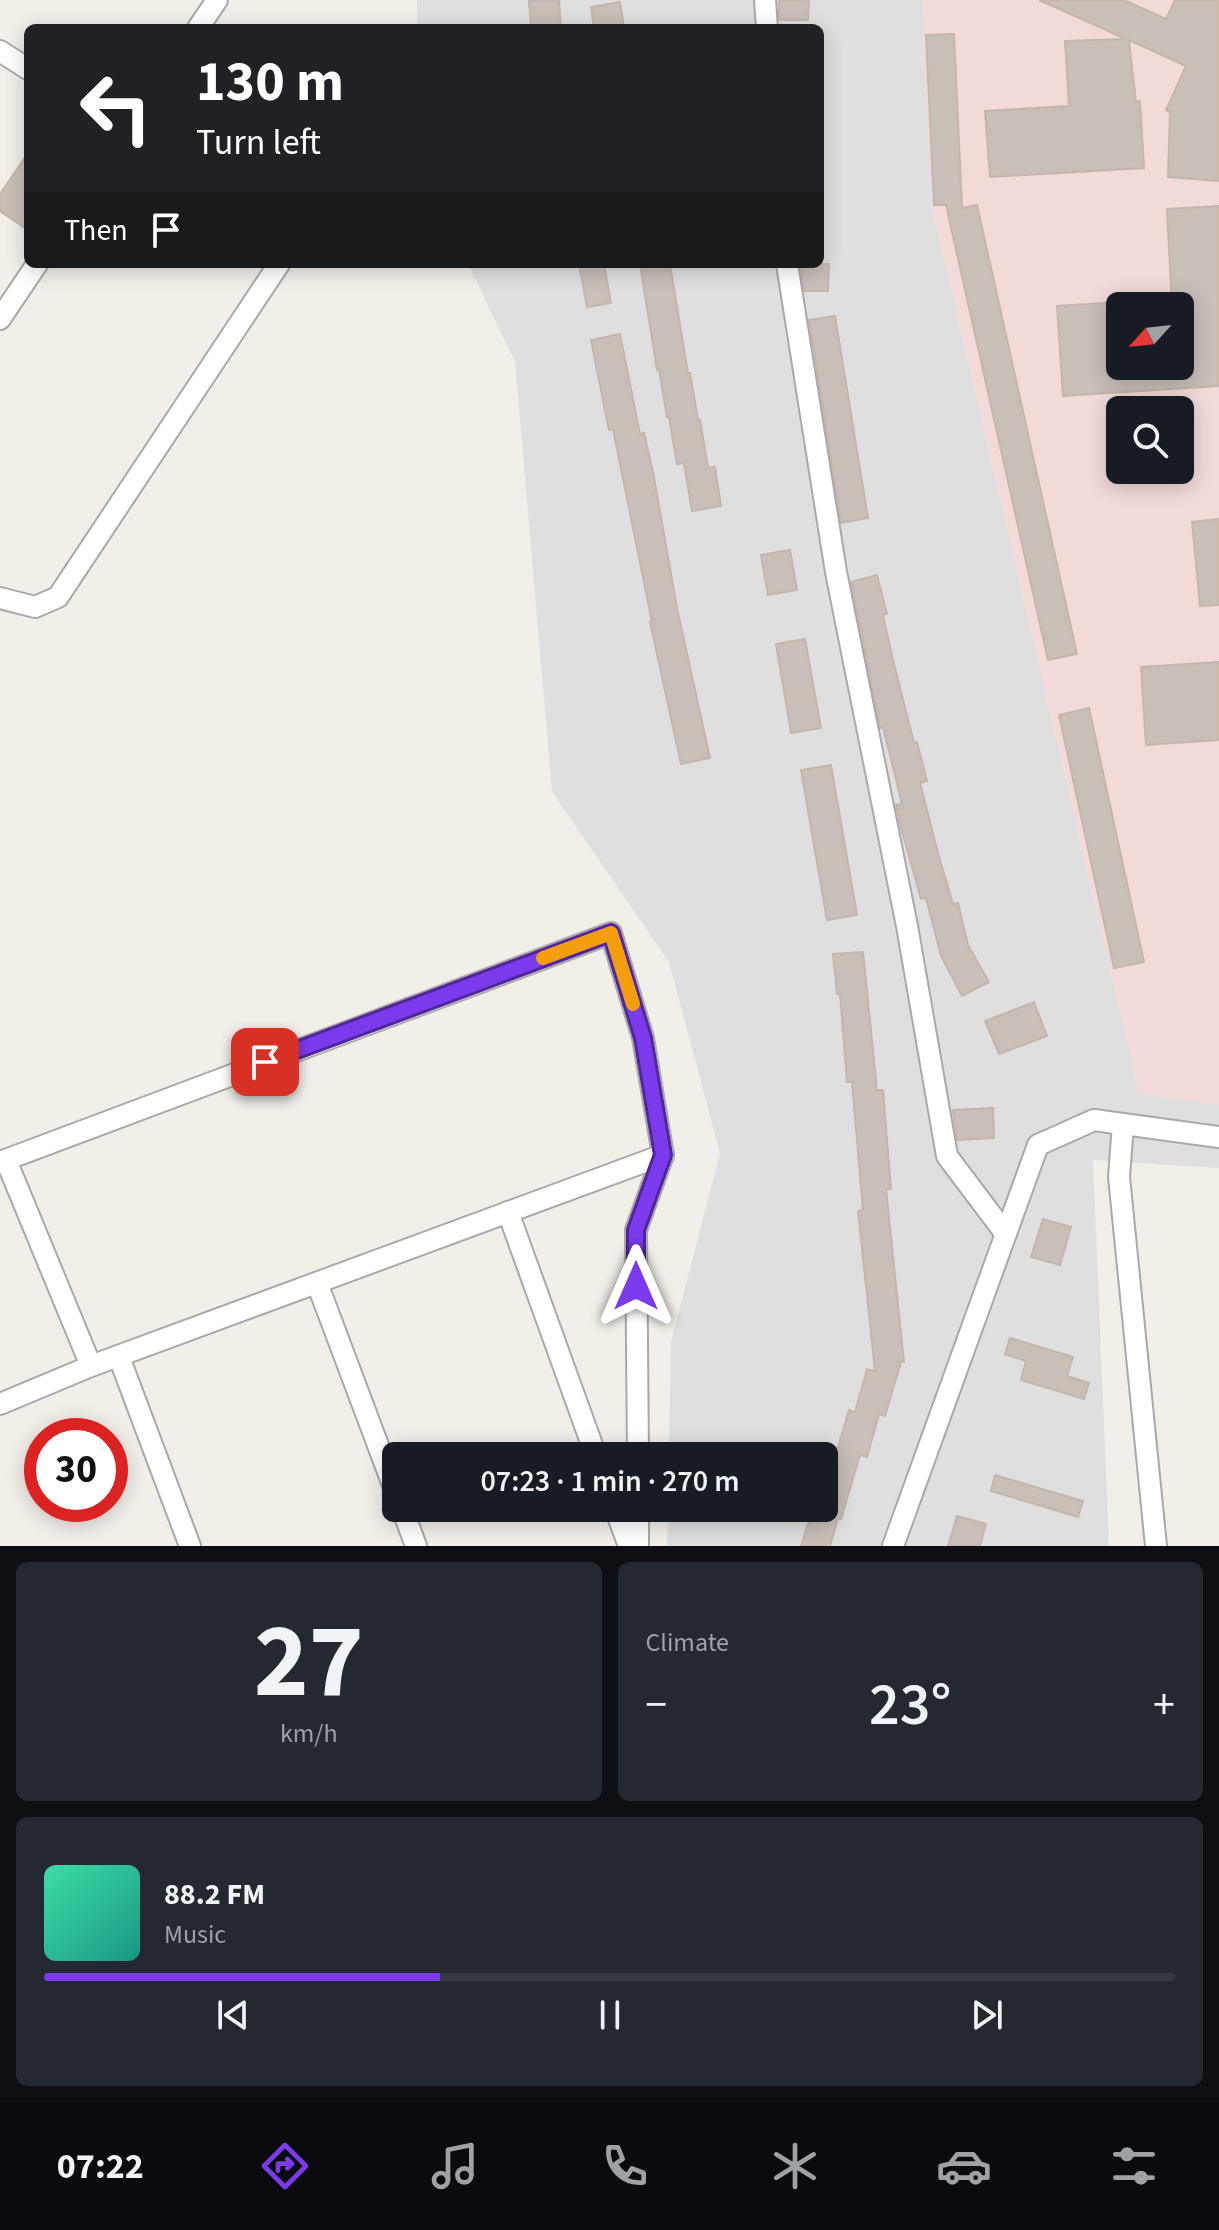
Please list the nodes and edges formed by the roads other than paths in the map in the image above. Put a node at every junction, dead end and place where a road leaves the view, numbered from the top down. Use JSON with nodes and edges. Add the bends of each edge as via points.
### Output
{"nodes":[{"id":1,"x":217,"y":0,"type":"edge"},
{"id":2,"x":765,"y":0,"type":"edge"},
{"id":3,"x":201,"y":24,"type":"edge"},
{"id":4,"x":767,"y":24,"type":"edge"},
{"id":5,"x":0,"y":51,"type":"edge"},
{"id":6,"x":24,"y":66,"type":"edge"},
{"id":7,"x":34,"y":268,"type":"edge"},
{"id":8,"x":276,"y":268,"type":"edge"},
{"id":9,"x":788,"y":268,"type":"edge"},
{"id":10,"x":0,"y":319,"type":"edge"},
{"id":11,"x":0,"y":598,"type":"edge"},
{"id":12,"x":1123,"y":1124,"type":"junction"},
{"id":13,"x":1219,"y":1137,"type":"edge"},
{"id":14,"x":663,"y":1155,"type":"junction"},
{"id":15,"x":3,"y":1161,"type":"edge"},
{"id":16,"x":508,"y":1212,"type":"junction"},
{"id":17,"x":1005,"y":1233,"type":"junction"},
{"id":18,"x":317,"y":1283,"type":"junction"},
{"id":19,"x":119,"y":1357,"type":"junction"},
{"id":20,"x":91,"y":1366,"type":"junction"},
{"id":21,"x":0,"y":1404,"type":"edge"},
{"id":22,"x":591,"y":1442,"type":"edge"},
{"id":23,"x":638,"y":1442,"type":"edge"},
{"id":24,"x":382,"y":1456,"type":"edge"},
{"id":25,"x":407,"y":1522,"type":"edge"},
{"id":26,"x":620,"y":1522,"type":"edge"},
{"id":27,"x":638,"y":1522,"type":"edge"},
{"id":28,"x":190,"y":1546,"type":"edge"},
{"id":29,"x":416,"y":1546,"type":"edge"},
{"id":30,"x":629,"y":1546,"type":"edge"},
{"id":31,"x":638,"y":1546,"type":"edge"},
{"id":32,"x":893,"y":1546,"type":"edge"},
{"id":33,"x":1156,"y":1546,"type":"edge"}],
"edges":[{"from":1,"to":3,"type":"street"},
{"from":2,"to":4,"type":"street"},
{"from":5,"to":6,"type":"street"},
{"from":7,"to":10,"type":"street"},
{"from":8,"to":11,"type":"street","via":[[58,597],[35,607]]},
{"from":9,"to":17,"type":"street","via":[[836,572],[947,1156]]},
{"from":12,"to":13,"type":"street"},
{"from":12,"to":17,"type":"street","via":[[1094,1120],[1038,1145]]},
{"from":12,"to":33,"type":"street","via":[[1119,1177]]},
{"from":14,"to":15,"type":"street","via":[[643,1038],[611,933]]},
{"from":14,"to":16,"type":"street"},
{"from":14,"to":23,"type":"street","via":[[636,1230]]},
{"from":15,"to":20,"type":"street"},
{"from":16,"to":18,"type":"street"},
{"from":16,"to":22,"type":"street"},
{"from":17,"to":32,"type":"street"},
{"from":18,"to":19,"type":"street"},
{"from":18,"to":24,"type":"street"},
{"from":19,"to":20,"type":"street"},
{"from":19,"to":28,"type":"street"},
{"from":20,"to":21,"type":"street"},
{"from":25,"to":29,"type":"street"},
{"from":26,"to":30,"type":"street"},
{"from":27,"to":31,"type":"street"}]}
